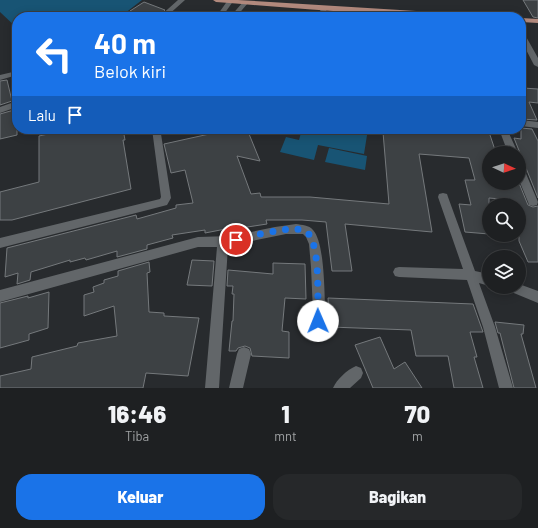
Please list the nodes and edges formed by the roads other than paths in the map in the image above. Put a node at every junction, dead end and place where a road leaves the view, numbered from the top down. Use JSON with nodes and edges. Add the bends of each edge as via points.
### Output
{"nodes":[{"id":1,"x":182,"y":0,"type":"edge"},
{"id":2,"x":216,"y":0,"type":"edge"},
{"id":3,"x":230,"y":1,"type":"edge"},
{"id":4,"x":245,"y":3,"type":"junction"},
{"id":5,"x":326,"y":6,"type":"junction"},
{"id":6,"x":168,"y":12,"type":"edge"},
{"id":7,"x":222,"y":12,"type":"edge"},
{"id":8,"x":237,"y":12,"type":"edge"},
{"id":9,"x":325,"y":12,"type":"edge"},
{"id":10,"x":382,"y":12,"type":"edge"},
{"id":11,"x":526,"y":20,"type":"edge"},
{"id":12,"x":538,"y":20,"type":"edge"},
{"id":13,"x":526,"y":42,"type":"edge"},
{"id":14,"x":538,"y":65,"type":"edge"},
{"id":15,"x":12,"y":74,"type":"edge"},
{"id":16,"x":0,"y":78,"type":"edge"},
{"id":17,"x":12,"y":106,"type":"edge"},
{"id":18,"x":0,"y":110,"type":"edge"},
{"id":19,"x":526,"y":123,"type":"edge"},
{"id":20,"x":538,"y":124,"type":"edge"},
{"id":21,"x":157,"y":134,"type":"edge"},
{"id":22,"x":505,"y":134,"type":"edge"},
{"id":23,"x":510,"y":146,"type":"edge"},
{"id":24,"x":526,"y":185,"type":"edge"},
{"id":25,"x":444,"y":197,"type":"dead end"},
{"id":26,"x":533,"y":202,"type":"dead end"},
{"id":27,"x":223,"y":242,"type":"junction"},
{"id":28,"x":0,"y":243,"type":"edge"},
{"id":29,"x":399,"y":272,"type":"dead end"},
{"id":30,"x":471,"y":275,"type":"junction"},
{"id":31,"x":482,"y":278,"type":"edge"},
{"id":32,"x":526,"y":292,"type":"edge"},
{"id":33,"x":0,"y":296,"type":"edge"},
{"id":34,"x":538,"y":297,"type":"edge"},
{"id":35,"x":320,"y":335,"type":"dead end"},
{"id":36,"x":244,"y":354,"type":"dead end"},
{"id":37,"x":356,"y":373,"type":"dead end"},
{"id":38,"x":212,"y":388,"type":"edge"},
{"id":39,"x":236,"y":388,"type":"edge"},
{"id":40,"x":340,"y":388,"type":"edge"},
{"id":41,"x":506,"y":388,"type":"edge"}],
"edges":[{"from":1,"to":6,"type":"street"},
{"from":2,"to":3,"type":"main road"},
{"from":3,"to":4,"type":"main road"},
{"from":3,"to":7,"type":"street"},
{"from":4,"to":5,"type":"main road"},
{"from":4,"to":8,"type":"street"},
{"from":5,"to":9,"type":"street"},
{"from":5,"to":10,"type":"main road"},
{"from":11,"to":12,"type":"main road"},
{"from":13,"to":14,"type":"street"},
{"from":15,"to":16,"type":"street"},
{"from":17,"to":18,"type":"street"},
{"from":19,"to":20,"type":"street"},
{"from":21,"to":28,"type":"street","via":[[166,198],[163,202]]},
{"from":22,"to":23,"type":"street"},
{"from":24,"to":26,"type":"street"},
{"from":25,"to":30,"type":"street"},
{"from":27,"to":33,"type":"street","via":[[198,242]]},
{"from":27,"to":35,"type":"street","via":[[289,229],[309,233],[314,242],[318,276]]},
{"from":27,"to":38,"type":"street"},
{"from":29,"to":30,"type":"street"},
{"from":30,"to":31,"type":"street"},
{"from":30,"to":41,"type":"street"},
{"from":32,"to":34,"type":"street"},
{"from":36,"to":39,"type":"street"},
{"from":37,"to":40,"type":"street"}]}
